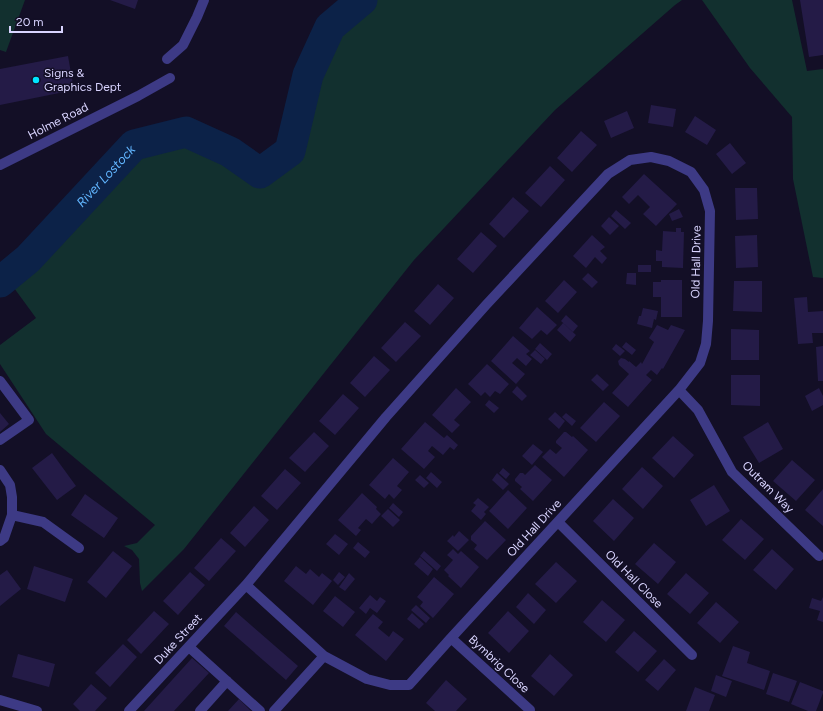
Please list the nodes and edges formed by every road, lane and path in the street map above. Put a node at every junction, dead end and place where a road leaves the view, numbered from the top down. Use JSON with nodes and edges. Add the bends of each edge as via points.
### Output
{"nodes":[{"id":1,"x":204,"y":0,"type":"edge"},
{"id":2,"x":167,"y":59,"type":"dead end"},
{"id":3,"x":170,"y":78,"type":"dead end"},
{"id":4,"x":0,"y":165,"type":"edge"},
{"id":5,"x":0,"y":381,"type":"edge"},
{"id":6,"x":679,"y":390,"type":"junction"},
{"id":7,"x":0,"y":440,"type":"edge"},
{"id":8,"x":0,"y":470,"type":"edge"},
{"id":9,"x":12,"y":515,"type":"junction"},
{"id":10,"x":558,"y":522,"type":"junction"},
{"id":11,"x":0,"y":541,"type":"edge"},
{"id":12,"x":79,"y":548,"type":"dead end"},
{"id":13,"x":819,"y":556,"type":"dead end"},
{"id":14,"x":246,"y":585,"type":"junction"},
{"id":15,"x":451,"y":638,"type":"junction"},
{"id":16,"x":189,"y":647,"type":"junction"},
{"id":17,"x":692,"y":655,"type":"dead end"},
{"id":18,"x":324,"y":656,"type":"junction"},
{"id":19,"x":227,"y":681,"type":"junction"},
{"id":20,"x":0,"y":700,"type":"edge"},
{"id":21,"x":530,"y":710,"type":"edge"},
{"id":22,"x":37,"y":711,"type":"edge"},
{"id":23,"x":129,"y":711,"type":"edge"},
{"id":24,"x":200,"y":711,"type":"edge"},
{"id":25,"x":260,"y":711,"type":"edge"},
{"id":26,"x":274,"y":711,"type":"edge"}],
"edges":[{"from":1,"to":2,"type":"street","via":[[183,45]]},
{"from":3,"to":4,"type":"street","name":"Holme Road"},
{"from":5,"to":7,"type":"street","via":[[29,420]]},
{"from":6,"to":10,"type":"street","name":"Old Hall Drive"},
{"from":6,"to":13,"type":"street","name":"Outram Way","via":[[698,410],[732,472]]},
{"from":6,"to":14,"type":"street","name":"Old Hall Drive","via":[[700,363],[706,344],[710,211],[704,190],[691,172],[669,161],[651,157],[630,160],[608,174],[486,305],[386,417]]},
{"from":8,"to":9,"type":"street","via":[[10,485]]},
{"from":9,"to":11,"type":"street","via":[[4,538]]},
{"from":9,"to":12,"type":"street","via":[[43,522]]},
{"from":10,"to":15,"type":"street","name":"Old Hall Drive"},
{"from":10,"to":17,"type":"street","name":"Old Hall Close"},
{"from":14,"to":16,"type":"street","name":"Duke Street"},
{"from":14,"to":18,"type":"street","name":"Old Hall Drive"},
{"from":15,"to":18,"type":"street","name":"Old Hall Drive","via":[[409,685],[390,685],[367,679]]},
{"from":15,"to":21,"type":"street","name":"Bymbrig Close"},
{"from":16,"to":19,"type":"street"},
{"from":16,"to":23,"type":"street","name":"Duke Street"},
{"from":18,"to":26,"type":"street"},
{"from":19,"to":24,"type":"street"},
{"from":19,"to":25,"type":"street"},
{"from":20,"to":22,"type":"street"}]}
